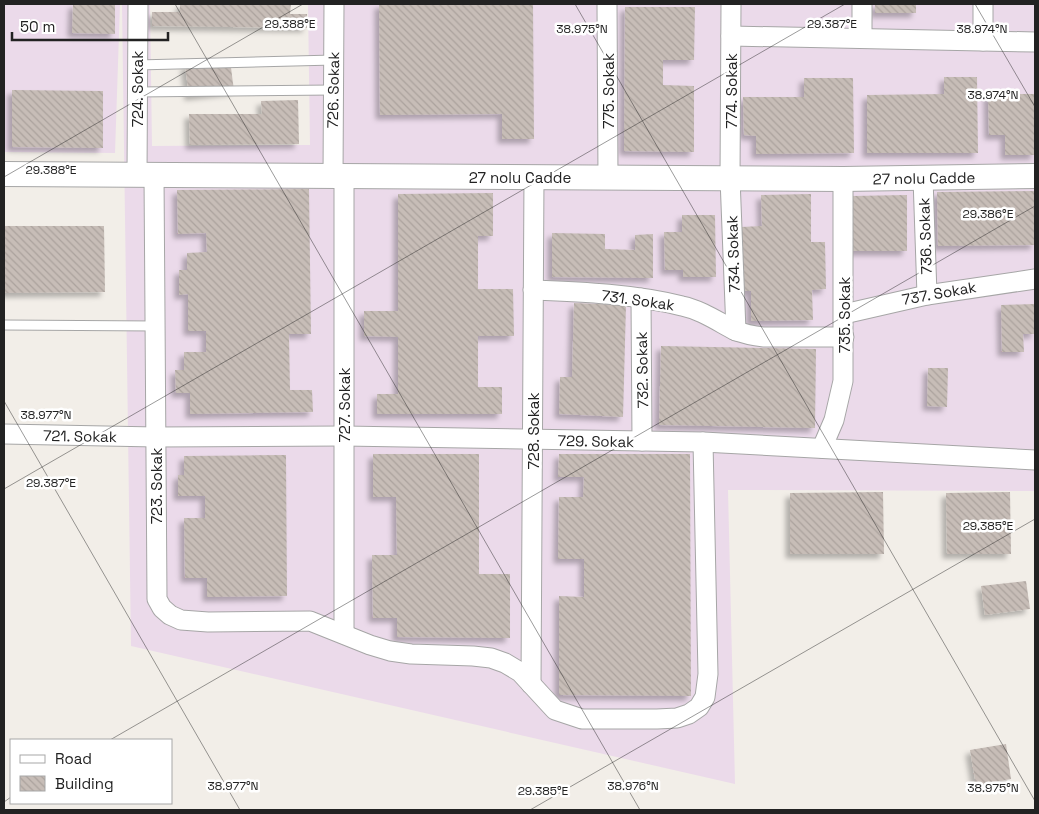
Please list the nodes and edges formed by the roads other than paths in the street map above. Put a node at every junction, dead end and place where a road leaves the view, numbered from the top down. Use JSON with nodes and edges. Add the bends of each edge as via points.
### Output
{"nodes":[{"id":1,"x":138,"y":4,"type":"edge"},
{"id":2,"x":334,"y":4,"type":"edge"},
{"id":3,"x":607,"y":4,"type":"edge"},
{"id":4,"x":731,"y":4,"type":"edge"},
{"id":5,"x":862,"y":4,"type":"edge"},
{"id":6,"x":982,"y":4,"type":"edge"},
{"id":7,"x":731,"y":36,"type":"junction"},
{"id":8,"x":862,"y":38,"type":"junction"},
{"id":9,"x":983,"y":41,"type":"junction"},
{"id":10,"x":1035,"y":42,"type":"edge"},
{"id":11,"x":334,"y":60,"type":"junction"},
{"id":12,"x":138,"y":65,"type":"junction"},
{"id":13,"x":334,"y":90,"type":"junction"},
{"id":14,"x":137,"y":92,"type":"junction"},
{"id":15,"x":4,"y":174,"type":"edge"},
{"id":16,"x":145,"y":175,"type":"junction"},
{"id":17,"x":338,"y":176,"type":"junction"},
{"id":18,"x":1035,"y":176,"type":"edge"},
{"id":19,"x":534,"y":177,"type":"junction"},
{"id":20,"x":608,"y":178,"type":"junction"},
{"id":21,"x":730,"y":178,"type":"junction"},
{"id":22,"x":923,"y":178,"type":"junction"},
{"id":23,"x":843,"y":179,"type":"junction"},
{"id":24,"x":1035,"y":279,"type":"edge"},
{"id":25,"x":533,"y":290,"type":"junction"},
{"id":26,"x":927,"y":295,"type":"junction"},
{"id":27,"x":641,"y":298,"type":"junction"},
{"id":28,"x":844,"y":314,"type":"junction"},
{"id":29,"x":4,"y":325,"type":"edge"},
{"id":30,"x":155,"y":326,"type":"junction"},
{"id":31,"x":736,"y":331,"type":"junction"},
{"id":32,"x":844,"y":337,"type":"junction"},
{"id":33,"x":4,"y":434,"type":"edge"},
{"id":34,"x":344,"y":436,"type":"junction"},
{"id":35,"x":156,"y":437,"type":"junction"},
{"id":36,"x":533,"y":440,"type":"junction"},
{"id":37,"x":642,"y":442,"type":"junction"},
{"id":38,"x":703,"y":442,"type":"junction"},
{"id":39,"x":822,"y":448,"type":"junction"},
{"id":40,"x":1035,"y":460,"type":"edge"},
{"id":41,"x":344,"y":634,"type":"junction"},
{"id":42,"x":532,"y":684,"type":"junction"}],
"edges":[{"from":1,"to":12,"type":"street","name":"724. Sokak"},
{"from":2,"to":11,"type":"street","name":"726. Sokak"},
{"from":3,"to":20,"type":"street","name":"775. Sokak"},
{"from":4,"to":7,"type":"street","name":"774. Sokak"},
{"from":5,"to":8,"type":"street"},
{"from":6,"to":9,"type":"street"},
{"from":7,"to":8,"type":"street"},
{"from":7,"to":21,"type":"street","name":"774. Sokak"},
{"from":8,"to":9,"type":"street"},
{"from":9,"to":10,"type":"street"},
{"from":11,"to":12,"type":"lane"},
{"from":11,"to":13,"type":"street","name":"726. Sokak"},
{"from":12,"to":14,"type":"street","name":"724. Sokak"},
{"from":13,"to":14,"type":"lane"},
{"from":13,"to":17,"type":"street","name":"726. Sokak"},
{"from":14,"to":16,"type":"street","name":"724. Sokak"},
{"from":15,"to":16,"type":"street","name":"27 nolu Cadde"},
{"from":16,"to":17,"type":"street","name":"27 nolu Cadde"},
{"from":16,"to":30,"type":"street","name":"723. Sokak"},
{"from":17,"to":19,"type":"street","name":"27 nolu Cadde"},
{"from":17,"to":34,"type":"street","name":"727. Sokak"},
{"from":18,"to":22,"type":"street","name":"27 nolu Cadde"},
{"from":19,"to":20,"type":"street","name":"27 nolu Cadde"},
{"from":19,"to":25,"type":"street","name":"728. Sokak"},
{"from":20,"to":21,"type":"street","name":"27 nolu Cadde"},
{"from":21,"to":23,"type":"street","name":"27 nolu Cadde"},
{"from":21,"to":31,"type":"street","name":"734. Sokak"},
{"from":22,"to":23,"type":"street","name":"27 nolu Cadde"},
{"from":22,"to":26,"type":"street","name":"736. Sokak"},
{"from":23,"to":28,"type":"street","name":"735. Sokak"},
{"from":24,"to":26,"type":"street","name":"737. Sokak"},
{"from":25,"to":27,"type":"street","name":"731. Sokak"},
{"from":25,"to":36,"type":"street","name":"728. Sokak"},
{"from":26,"to":28,"type":"street","name":"737. Sokak"},
{"from":27,"to":31,"type":"street","name":"731. Sokak","via":[[684,306]]},
{"from":27,"to":37,"type":"street","name":"732. Sokak"},
{"from":28,"to":32,"type":"street","name":"735. Sokak"},
{"from":29,"to":30,"type":"lane"},
{"from":30,"to":35,"type":"street","name":"723. Sokak"},
{"from":31,"to":32,"type":"street","name":"731. Sokak","via":[[764,337]]},
{"from":32,"to":39,"type":"street","name":"735. Sokak","via":[[843,381],[834,420]]},
{"from":33,"to":35,"type":"street","name":"721. Sokak"},
{"from":34,"to":35,"type":"street","name":"729. Sokak"},
{"from":34,"to":36,"type":"street","name":"729. Sokak"},
{"from":34,"to":41,"type":"street","name":"727. Sokak"},
{"from":35,"to":41,"type":"street","name":"723. Sokak","via":[[157,599],[162,608],[181,620],[310,621]]},
{"from":36,"to":37,"type":"street","name":"729. Sokak"},
{"from":36,"to":42,"type":"street","name":"728. Sokak"},
{"from":37,"to":38,"type":"street","name":"729. Sokak"},
{"from":38,"to":39,"type":"street","name":"729. Sokak"},
{"from":38,"to":42,"type":"street","name":"723. Sokak","via":[[708,674],[705,697],[699,707],[677,718],[582,719],[555,710]]},
{"from":39,"to":40,"type":"street","name":"729. Sokak"},
{"from":41,"to":42,"type":"street","name":"723. Sokak","via":[[390,651],[491,658],[520,672]]}]}
